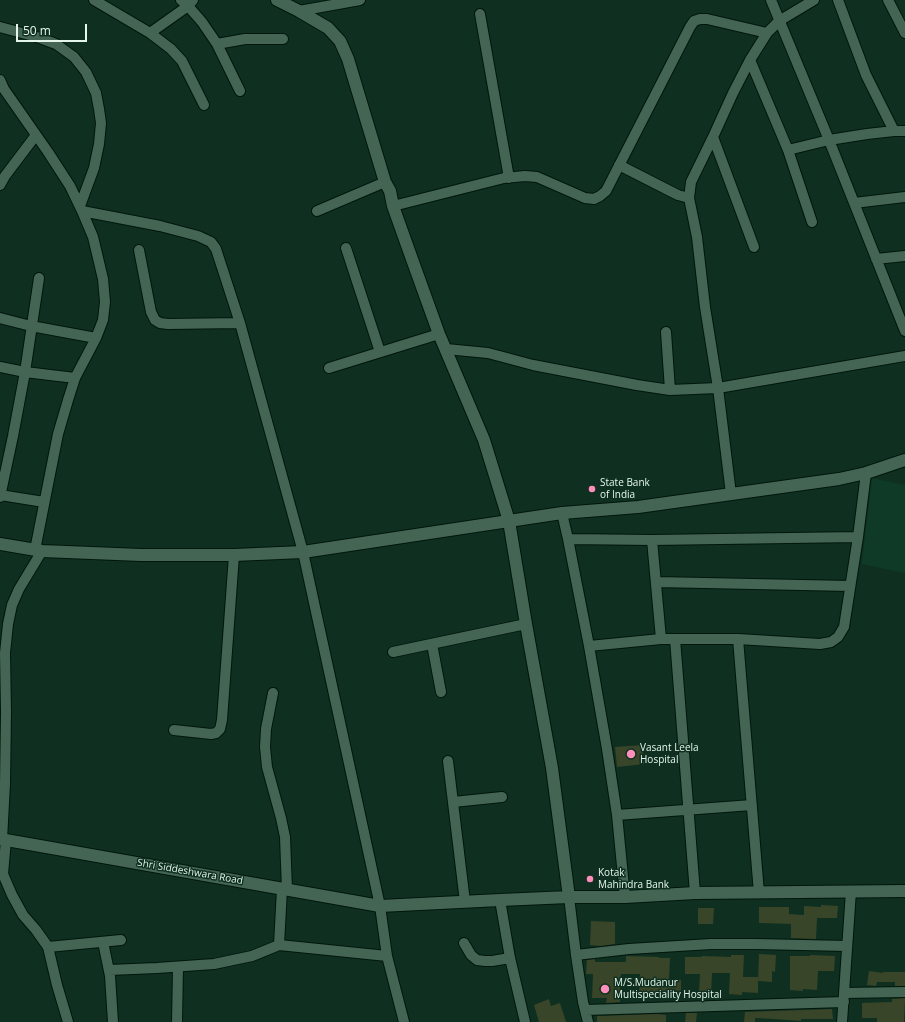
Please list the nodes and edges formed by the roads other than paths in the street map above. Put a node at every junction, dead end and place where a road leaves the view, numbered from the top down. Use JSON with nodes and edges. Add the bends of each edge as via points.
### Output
{"nodes":[{"id":1,"x":94,"y":0,"type":"edge"},
{"id":2,"x":277,"y":0,"type":"edge"},
{"id":3,"x":360,"y":0,"type":"edge"},
{"id":4,"x":770,"y":0,"type":"edge"},
{"id":5,"x":814,"y":0,"type":"edge"},
{"id":6,"x":838,"y":0,"type":"edge"},
{"id":7,"x":888,"y":0,"type":"edge"},
{"id":8,"x":187,"y":2,"type":"edge"},
{"id":9,"x":305,"y":7,"type":"edge"},
{"id":10,"x":480,"y":14,"type":"dead end"},
{"id":11,"x":779,"y":21,"type":"junction"},
{"id":12,"x":0,"y":27,"type":"edge"},
{"id":13,"x":767,"y":32,"type":"junction"},
{"id":14,"x":150,"y":33,"type":"junction"},
{"id":15,"x":905,"y":33,"type":"edge"},
{"id":16,"x":283,"y":39,"type":"dead end"},
{"id":17,"x":217,"y":44,"type":"junction"},
{"id":18,"x":750,"y":60,"type":"junction"},
{"id":19,"x":0,"y":80,"type":"edge"},
{"id":20,"x":240,"y":91,"type":"dead end"},
{"id":21,"x":204,"y":105,"type":"dead end"},
{"id":22,"x":894,"y":131,"type":"junction"},
{"id":23,"x":905,"y":131,"type":"edge"},
{"id":24,"x":36,"y":135,"type":"junction"},
{"id":25,"x":713,"y":137,"type":"junction"},
{"id":26,"x":829,"y":140,"type":"junction"},
{"id":27,"x":788,"y":150,"type":"junction"},
{"id":28,"x":619,"y":165,"type":"junction"},
{"id":29,"x":509,"y":178,"type":"junction"},
{"id":30,"x":385,"y":182,"type":"junction"},
{"id":31,"x":0,"y":185,"type":"edge"},
{"id":32,"x":905,"y":197,"type":"edge"},
{"id":33,"x":689,"y":198,"type":"junction"},
{"id":34,"x":854,"y":203,"type":"junction"},
{"id":35,"x":393,"y":206,"type":"junction"},
{"id":36,"x":81,"y":209,"type":"junction"},
{"id":37,"x":317,"y":211,"type":"dead end"},
{"id":38,"x":812,"y":222,"type":"dead end"},
{"id":39,"x":754,"y":247,"type":"dead end"},
{"id":40,"x":346,"y":248,"type":"dead end"},
{"id":41,"x":139,"y":250,"type":"dead end"},
{"id":42,"x":905,"y":256,"type":"edge"},
{"id":43,"x":876,"y":259,"type":"junction"},
{"id":44,"x":39,"y":278,"type":"dead end"},
{"id":45,"x":0,"y":318,"type":"edge"},
{"id":46,"x":240,"y":323,"type":"junction"},
{"id":47,"x":32,"y":326,"type":"junction"},
{"id":48,"x":666,"y":332,"type":"dead end"},
{"id":49,"x":905,"y":332,"type":"edge"},
{"id":50,"x":439,"y":334,"type":"junction"},
{"id":51,"x":96,"y":338,"type":"junction"},
{"id":52,"x":446,"y":349,"type":"junction"},
{"id":53,"x":380,"y":352,"type":"junction"},
{"id":54,"x":905,"y":356,"type":"edge"},
{"id":55,"x":0,"y":367,"type":"edge"},
{"id":56,"x":329,"y":368,"type":"dead end"},
{"id":57,"x":26,"y":372,"type":"junction"},
{"id":58,"x":75,"y":378,"type":"junction"},
{"id":59,"x":718,"y":388,"type":"junction"},
{"id":60,"x":670,"y":390,"type":"junction"},
{"id":61,"x":905,"y":460,"type":"edge"},
{"id":62,"x":866,"y":473,"type":"junction"},
{"id":63,"x":731,"y":494,"type":"junction"},
{"id":64,"x":0,"y":496,"type":"edge"},
{"id":65,"x":44,"y":502,"type":"junction"},
{"id":66,"x":562,"y":513,"type":"junction"},
{"id":67,"x":509,"y":521,"type":"junction"},
{"id":68,"x":858,"y":537,"type":"junction"},
{"id":69,"x":568,"y":539,"type":"junction"},
{"id":70,"x":652,"y":540,"type":"junction"},
{"id":71,"x":0,"y":544,"type":"edge"},
{"id":72,"x":38,"y":550,"type":"junction"},
{"id":73,"x":303,"y":552,"type":"junction"},
{"id":74,"x":234,"y":555,"type":"junction"},
{"id":75,"x":656,"y":582,"type":"junction"},
{"id":76,"x":850,"y":586,"type":"junction"},
{"id":77,"x":526,"y":624,"type":"junction"},
{"id":78,"x":661,"y":639,"type":"junction"},
{"id":79,"x":675,"y":639,"type":"junction"},
{"id":80,"x":738,"y":639,"type":"junction"},
{"id":81,"x":432,"y":644,"type":"junction"},
{"id":82,"x":590,"y":646,"type":"junction"},
{"id":83,"x":393,"y":652,"type":"dead end"},
{"id":84,"x":441,"y":692,"type":"dead end"},
{"id":85,"x":273,"y":693,"type":"dead end"},
{"id":86,"x":174,"y":730,"type":"dead end"},
{"id":87,"x":448,"y":761,"type":"dead end"},
{"id":88,"x":502,"y":797,"type":"dead end"},
{"id":89,"x":453,"y":802,"type":"junction"},
{"id":90,"x":752,"y":805,"type":"junction"},
{"id":91,"x":688,"y":810,"type":"junction"},
{"id":92,"x":617,"y":815,"type":"junction"},
{"id":93,"x":3,"y":840,"type":"edge"},
{"id":94,"x":284,"y":889,"type":"junction"},
{"id":95,"x":851,"y":891,"type":"junction"},
{"id":96,"x":905,"y":891,"type":"edge"},
{"id":97,"x":695,"y":893,"type":"junction"},
{"id":98,"x":759,"y":893,"type":"junction"},
{"id":99,"x":569,"y":897,"type":"junction"},
{"id":100,"x":625,"y":897,"type":"junction"},
{"id":101,"x":500,"y":900,"type":"junction"},
{"id":102,"x":465,"y":902,"type":"junction"},
{"id":103,"x":380,"y":906,"type":"junction"},
{"id":104,"x":121,"y":940,"type":"dead end"},
{"id":105,"x":103,"y":942,"type":"junction"},
{"id":106,"x":464,"y":943,"type":"dead end"},
{"id":107,"x":279,"y":945,"type":"junction"},
{"id":108,"x":847,"y":946,"type":"junction"},
{"id":109,"x":48,"y":947,"type":"junction"},
{"id":110,"x":576,"y":955,"type":"junction"},
{"id":111,"x":387,"y":956,"type":"junction"},
{"id":112,"x":510,"y":958,"type":"junction"},
{"id":113,"x":178,"y":966,"type":"junction"},
{"id":114,"x":109,"y":970,"type":"junction"},
{"id":115,"x":905,"y":992,"type":"edge"},
{"id":116,"x":844,"y":998,"type":"junction"},
{"id":117,"x":585,"y":1010,"type":"junction"},
{"id":118,"x":68,"y":1022,"type":"edge"},
{"id":119,"x":113,"y":1022,"type":"edge"},
{"id":120,"x":177,"y":1022,"type":"edge"},
{"id":121,"x":404,"y":1022,"type":"edge"},
{"id":122,"x":525,"y":1022,"type":"edge"},
{"id":123,"x":588,"y":1022,"type":"edge"},
{"id":124,"x":842,"y":1022,"type":"edge"}],
"edges":[{"from":1,"to":14,"type":"street"},
{"from":2,"to":9,"type":"street"},
{"from":3,"to":9,"type":"street"},
{"from":4,"to":11,"type":"street"},
{"from":5,"to":11,"type":"street"},
{"from":6,"to":22,"type":"street","via":[[866,75]]},
{"from":7,"to":15,"type":"street"},
{"from":8,"to":14,"type":"street"},
{"from":8,"to":17,"type":"street"},
{"from":9,"to":30,"type":"street","via":[[340,41],[348,59]]},
{"from":10,"to":29,"type":"street"},
{"from":11,"to":13,"type":"street"},
{"from":11,"to":26,"type":"street"},
{"from":12,"to":36,"type":"street","via":[[56,44],[74,57],[86,72],[96,93],[101,123],[99,144]]},
{"from":13,"to":18,"type":"street"},
{"from":13,"to":28,"type":"street","via":[[707,19],[694,21]]},
{"from":14,"to":21,"type":"street","via":[[182,61]]},
{"from":16,"to":17,"type":"street","via":[[245,39]]},
{"from":17,"to":20,"type":"street"},
{"from":18,"to":25,"type":"street"},
{"from":18,"to":27,"type":"street"},
{"from":19,"to":24,"type":"street"},
{"from":22,"to":23,"type":"street"},
{"from":22,"to":26,"type":"street"},
{"from":24,"to":31,"type":"street"},
{"from":24,"to":36,"type":"street","via":[[70,186]]},
{"from":25,"to":33,"type":"street","via":[[691,182]]},
{"from":25,"to":39,"type":"street"},
{"from":26,"to":27,"type":"street"},
{"from":26,"to":34,"type":"street"},
{"from":27,"to":38,"type":"street"},
{"from":28,"to":29,"type":"street","via":[[606,191],[594,199],[585,198],[537,177]]},
{"from":28,"to":33,"type":"street"},
{"from":29,"to":35,"type":"street"},
{"from":30,"to":35,"type":"street"},
{"from":30,"to":37,"type":"street"},
{"from":32,"to":34,"type":"street"},
{"from":33,"to":59,"type":"street","via":[[697,237]]},
{"from":34,"to":43,"type":"street"},
{"from":35,"to":50,"type":"street"},
{"from":36,"to":46,"type":"street","via":[[160,226],[211,242],[216,249]]},
{"from":36,"to":51,"type":"street","via":[[93,237],[103,279],[103,320]]},
{"from":40,"to":53,"type":"street"},
{"from":41,"to":46,"type":"street","via":[[155,320],[168,324]]},
{"from":42,"to":43,"type":"street"},
{"from":43,"to":49,"type":"street"},
{"from":44,"to":47,"type":"street"},
{"from":45,"to":47,"type":"street"},
{"from":46,"to":73,"type":"street"},
{"from":47,"to":51,"type":"street"},
{"from":47,"to":57,"type":"street"},
{"from":48,"to":60,"type":"street"},
{"from":50,"to":52,"type":"street"},
{"from":50,"to":53,"type":"street"},
{"from":51,"to":58,"type":"street"},
{"from":52,"to":60,"type":"street","via":[[488,352],[533,365]]},
{"from":52,"to":67,"type":"street","via":[[484,440]]},
{"from":53,"to":56,"type":"street"},
{"from":54,"to":59,"type":"street"},
{"from":55,"to":57,"type":"street"},
{"from":57,"to":58,"type":"street"},
{"from":57,"to":64,"type":"street"},
{"from":58,"to":65,"type":"street","via":[[58,434]]},
{"from":59,"to":60,"type":"street"},
{"from":59,"to":63,"type":"street"},
{"from":61,"to":62,"type":"street"},
{"from":62,"to":63,"type":"street"},
{"from":62,"to":68,"type":"street"},
{"from":63,"to":66,"type":"street","via":[[638,507]]},
{"from":64,"to":65,"type":"street"},
{"from":65,"to":72,"type":"street"},
{"from":66,"to":67,"type":"street"},
{"from":66,"to":69,"type":"street"},
{"from":67,"to":73,"type":"street"},
{"from":67,"to":77,"type":"street"},
{"from":68,"to":70,"type":"street"},
{"from":68,"to":76,"type":"street"},
{"from":69,"to":70,"type":"street"},
{"from":69,"to":82,"type":"street"},
{"from":70,"to":75,"type":"street"},
{"from":71,"to":72,"type":"street"},
{"from":72,"to":74,"type":"street","via":[[141,555]]},
{"from":72,"to":93,"type":"street","via":[[12,605],[8,624],[5,653]]},
{"from":73,"to":74,"type":"street"},
{"from":73,"to":103,"type":"street"},
{"from":74,"to":86,"type":"street","via":[[220,729],[211,734]]},
{"from":75,"to":76,"type":"street"},
{"from":75,"to":78,"type":"street"},
{"from":76,"to":80,"type":"street","via":[[844,627],[838,637],[831,642],[820,644]]},
{"from":77,"to":81,"type":"street"},
{"from":77,"to":99,"type":"street","via":[[552,768]]},
{"from":78,"to":79,"type":"street"},
{"from":78,"to":82,"type":"street"},
{"from":79,"to":80,"type":"street"},
{"from":79,"to":91,"type":"street"},
{"from":80,"to":90,"type":"street"},
{"from":81,"to":83,"type":"street"},
{"from":81,"to":84,"type":"street"},
{"from":82,"to":92,"type":"street"},
{"from":85,"to":94,"type":"street","via":[[265,747],[267,767],[285,837]]},
{"from":87,"to":89,"type":"street"},
{"from":88,"to":89,"type":"street"},
{"from":89,"to":102,"type":"street"},
{"from":90,"to":91,"type":"street"},
{"from":90,"to":98,"type":"street"},
{"from":91,"to":92,"type":"street"},
{"from":91,"to":97,"type":"street"},
{"from":92,"to":100,"type":"street"},
{"from":93,"to":94,"type":"street","name":"Shri Siddeshwara Road"},
{"from":93,"to":109,"type":"street","via":[[3,874],[23,915]]},
{"from":94,"to":103,"type":"street","name":"Shri Siddeshwara Road"},
{"from":94,"to":107,"type":"street"},
{"from":95,"to":96,"type":"street","name":"Shri Siddeshwara Road"},
{"from":95,"to":98,"type":"street","name":"Shri Siddeshwara Road"},
{"from":95,"to":108,"type":"street"},
{"from":97,"to":98,"type":"street","name":"Shri Siddeshwara Road"},
{"from":97,"to":100,"type":"street","name":"Shri Siddeshwara Road"},
{"from":99,"to":100,"type":"street","name":"Shri Siddeshwara Road"},
{"from":99,"to":101,"type":"street","name":"Shri Siddeshwara Road"},
{"from":99,"to":110,"type":"street"},
{"from":101,"to":102,"type":"street","name":"Shri Siddeshwara Road"},
{"from":101,"to":112,"type":"street"},
{"from":102,"to":103,"type":"street","name":"Shri Siddeshwara Road"},
{"from":103,"to":111,"type":"street"},
{"from":104,"to":105,"type":"street"},
{"from":105,"to":109,"type":"street"},
{"from":105,"to":114,"type":"street"},
{"from":106,"to":112,"type":"street","via":[[477,960]]},
{"from":107,"to":111,"type":"street"},
{"from":107,"to":113,"type":"street","via":[[252,956],[214,964]]},
{"from":108,"to":110,"type":"street","via":[[711,944]]},
{"from":108,"to":116,"type":"street"},
{"from":109,"to":118,"type":"street"},
{"from":110,"to":117,"type":"street"},
{"from":111,"to":121,"type":"street"},
{"from":112,"to":122,"type":"street"},
{"from":113,"to":114,"type":"street"},
{"from":113,"to":120,"type":"street"},
{"from":114,"to":119,"type":"street"},
{"from":115,"to":116,"type":"street"},
{"from":116,"to":117,"type":"street"},
{"from":116,"to":124,"type":"street"},
{"from":117,"to":123,"type":"street"}]}
